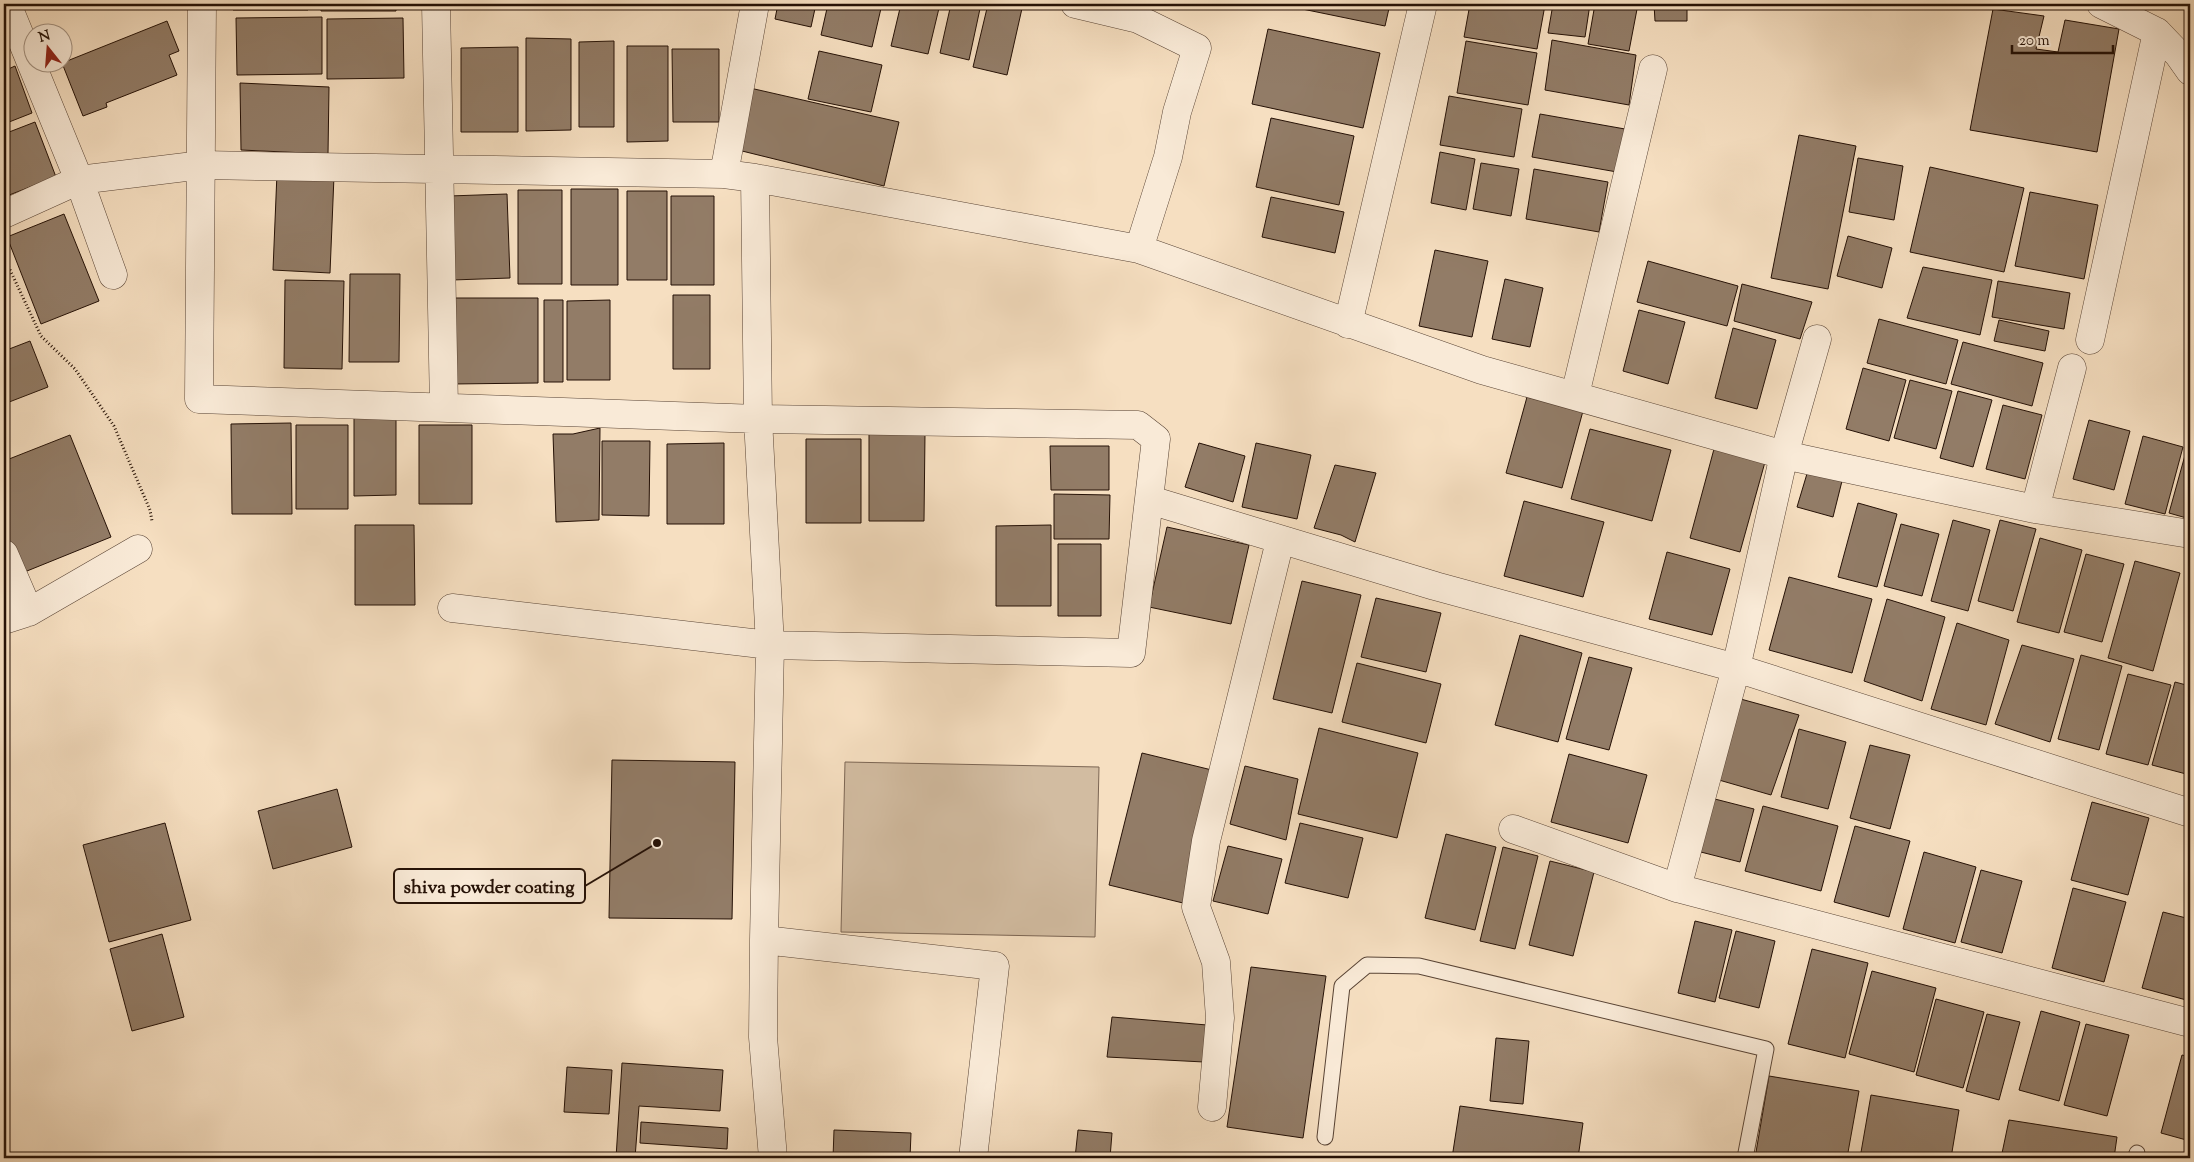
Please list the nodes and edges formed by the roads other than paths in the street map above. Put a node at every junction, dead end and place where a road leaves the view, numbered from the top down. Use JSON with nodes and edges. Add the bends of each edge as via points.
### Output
{"nodes":[{"id":1,"x":7,"y":4,"type":"edge"},
{"id":2,"x":202,"y":4,"type":"edge"},
{"id":3,"x":436,"y":4,"type":"edge"},
{"id":4,"x":755,"y":4,"type":"edge"},
{"id":5,"x":1075,"y":4,"type":"edge"},
{"id":6,"x":1423,"y":4,"type":"edge"},
{"id":7,"x":2102,"y":4,"type":"edge"},
{"id":8,"x":2157,"y":32,"type":"junction"},
{"id":9,"x":1653,"y":69,"type":"dead end"},
{"id":10,"x":2190,"y":71,"type":"edge"},
{"id":11,"x":202,"y":165,"type":"junction"},
{"id":12,"x":440,"y":171,"type":"junction"},
{"id":13,"x":724,"y":174,"type":"junction"},
{"id":14,"x":755,"y":178,"type":"junction"},
{"id":15,"x":79,"y":180,"type":"junction"},
{"id":16,"x":4,"y":214,"type":"edge"},
{"id":17,"x":1139,"y":249,"type":"junction"},
{"id":18,"x":114,"y":276,"type":"dead end"},
{"id":19,"x":1348,"y":324,"type":"junction"},
{"id":20,"x":1817,"y":339,"type":"dead end"},
{"id":21,"x":2090,"y":340,"type":"dead end"},
{"id":22,"x":2072,"y":368,"type":"dead end"},
{"id":23,"x":1575,"y":395,"type":"junction"},
{"id":24,"x":444,"y":407,"type":"junction"},
{"id":25,"x":758,"y":419,"type":"junction"},
{"id":26,"x":1784,"y":455,"type":"junction"},
{"id":27,"x":1150,"y":500,"type":"junction"},
{"id":28,"x":2035,"y":509,"type":"junction"},
{"id":29,"x":2190,"y":534,"type":"edge"},
{"id":30,"x":1280,"y":541,"type":"junction"},
{"id":31,"x":138,"y":549,"type":"road end"},
{"id":32,"x":4,"y":554,"type":"edge"},
{"id":33,"x":452,"y":608,"type":"dead end"},
{"id":34,"x":16,"y":616,"type":"edge"},
{"id":35,"x":770,"y":644,"type":"junction"},
{"id":36,"x":1736,"y":668,"type":"junction"},
{"id":37,"x":2190,"y":813,"type":"edge"},
{"id":38,"x":1513,"y":829,"type":"dead end"},
{"id":39,"x":1677,"y":888,"type":"junction"},
{"id":40,"x":764,"y":940,"type":"junction"},
{"id":41,"x":2190,"y":1023,"type":"edge"},
{"id":42,"x":1212,"y":1107,"type":"dead end"},
{"id":43,"x":1325,"y":1137,"type":"dead end"},
{"id":44,"x":773,"y":1158,"type":"edge"},
{"id":45,"x":973,"y":1158,"type":"edge"},
{"id":46,"x":1746,"y":1158,"type":"edge"}],
"edges":[{"from":1,"to":15,"type":"street"},
{"from":2,"to":11,"type":"street"},
{"from":3,"to":12,"type":"street"},
{"from":4,"to":13,"type":"street"},
{"from":5,"to":17,"type":"street","via":[[1138,19],[1198,48]]},
{"from":6,"to":19,"type":"street"},
{"from":7,"to":8,"type":"street"},
{"from":8,"to":10,"type":"street"},
{"from":8,"to":21,"type":"street"},
{"from":9,"to":23,"type":"street"},
{"from":11,"to":12,"type":"street"},
{"from":11,"to":15,"type":"street"},
{"from":11,"to":24,"type":"street","via":[[199,399]]},
{"from":12,"to":13,"type":"street"},
{"from":12,"to":24,"type":"street"},
{"from":13,"to":14,"type":"street"},
{"from":14,"to":17,"type":"street"},
{"from":14,"to":25,"type":"street"},
{"from":15,"to":16,"type":"street"},
{"from":15,"to":18,"type":"street"},
{"from":17,"to":19,"type":"street"},
{"from":19,"to":23,"type":"street","via":[[1482,370]]},
{"from":20,"to":26,"type":"street"},
{"from":22,"to":28,"type":"street"},
{"from":23,"to":26,"type":"street"},
{"from":24,"to":25,"type":"street"},
{"from":25,"to":27,"type":"street","via":[[1138,425],[1156,439]]},
{"from":25,"to":35,"type":"street"},
{"from":26,"to":28,"type":"street"},
{"from":26,"to":36,"type":"street"},
{"from":27,"to":30,"type":"street"},
{"from":27,"to":35,"type":"street","via":[[1130,654]]},
{"from":28,"to":29,"type":"street"},
{"from":30,"to":36,"type":"street"},
{"from":30,"to":42,"type":"street","via":[[1206,841],[1196,907],[1216,962],[1220,1018]]},
{"from":31,"to":34,"type":"street"},
{"from":32,"to":34,"type":"street"},
{"from":33,"to":35,"type":"street"},
{"from":35,"to":40,"type":"street"},
{"from":36,"to":37,"type":"street"},
{"from":36,"to":39,"type":"street"},
{"from":38,"to":39,"type":"street"},
{"from":39,"to":41,"type":"street"},
{"from":40,"to":44,"type":"street","via":[[763,1037]]},
{"from":40,"to":45,"type":"street","via":[[996,966]]},
{"from":43,"to":46,"type":"lane","via":[[1342,986],[1367,965],[1419,966],[1766,1049]]}]}
